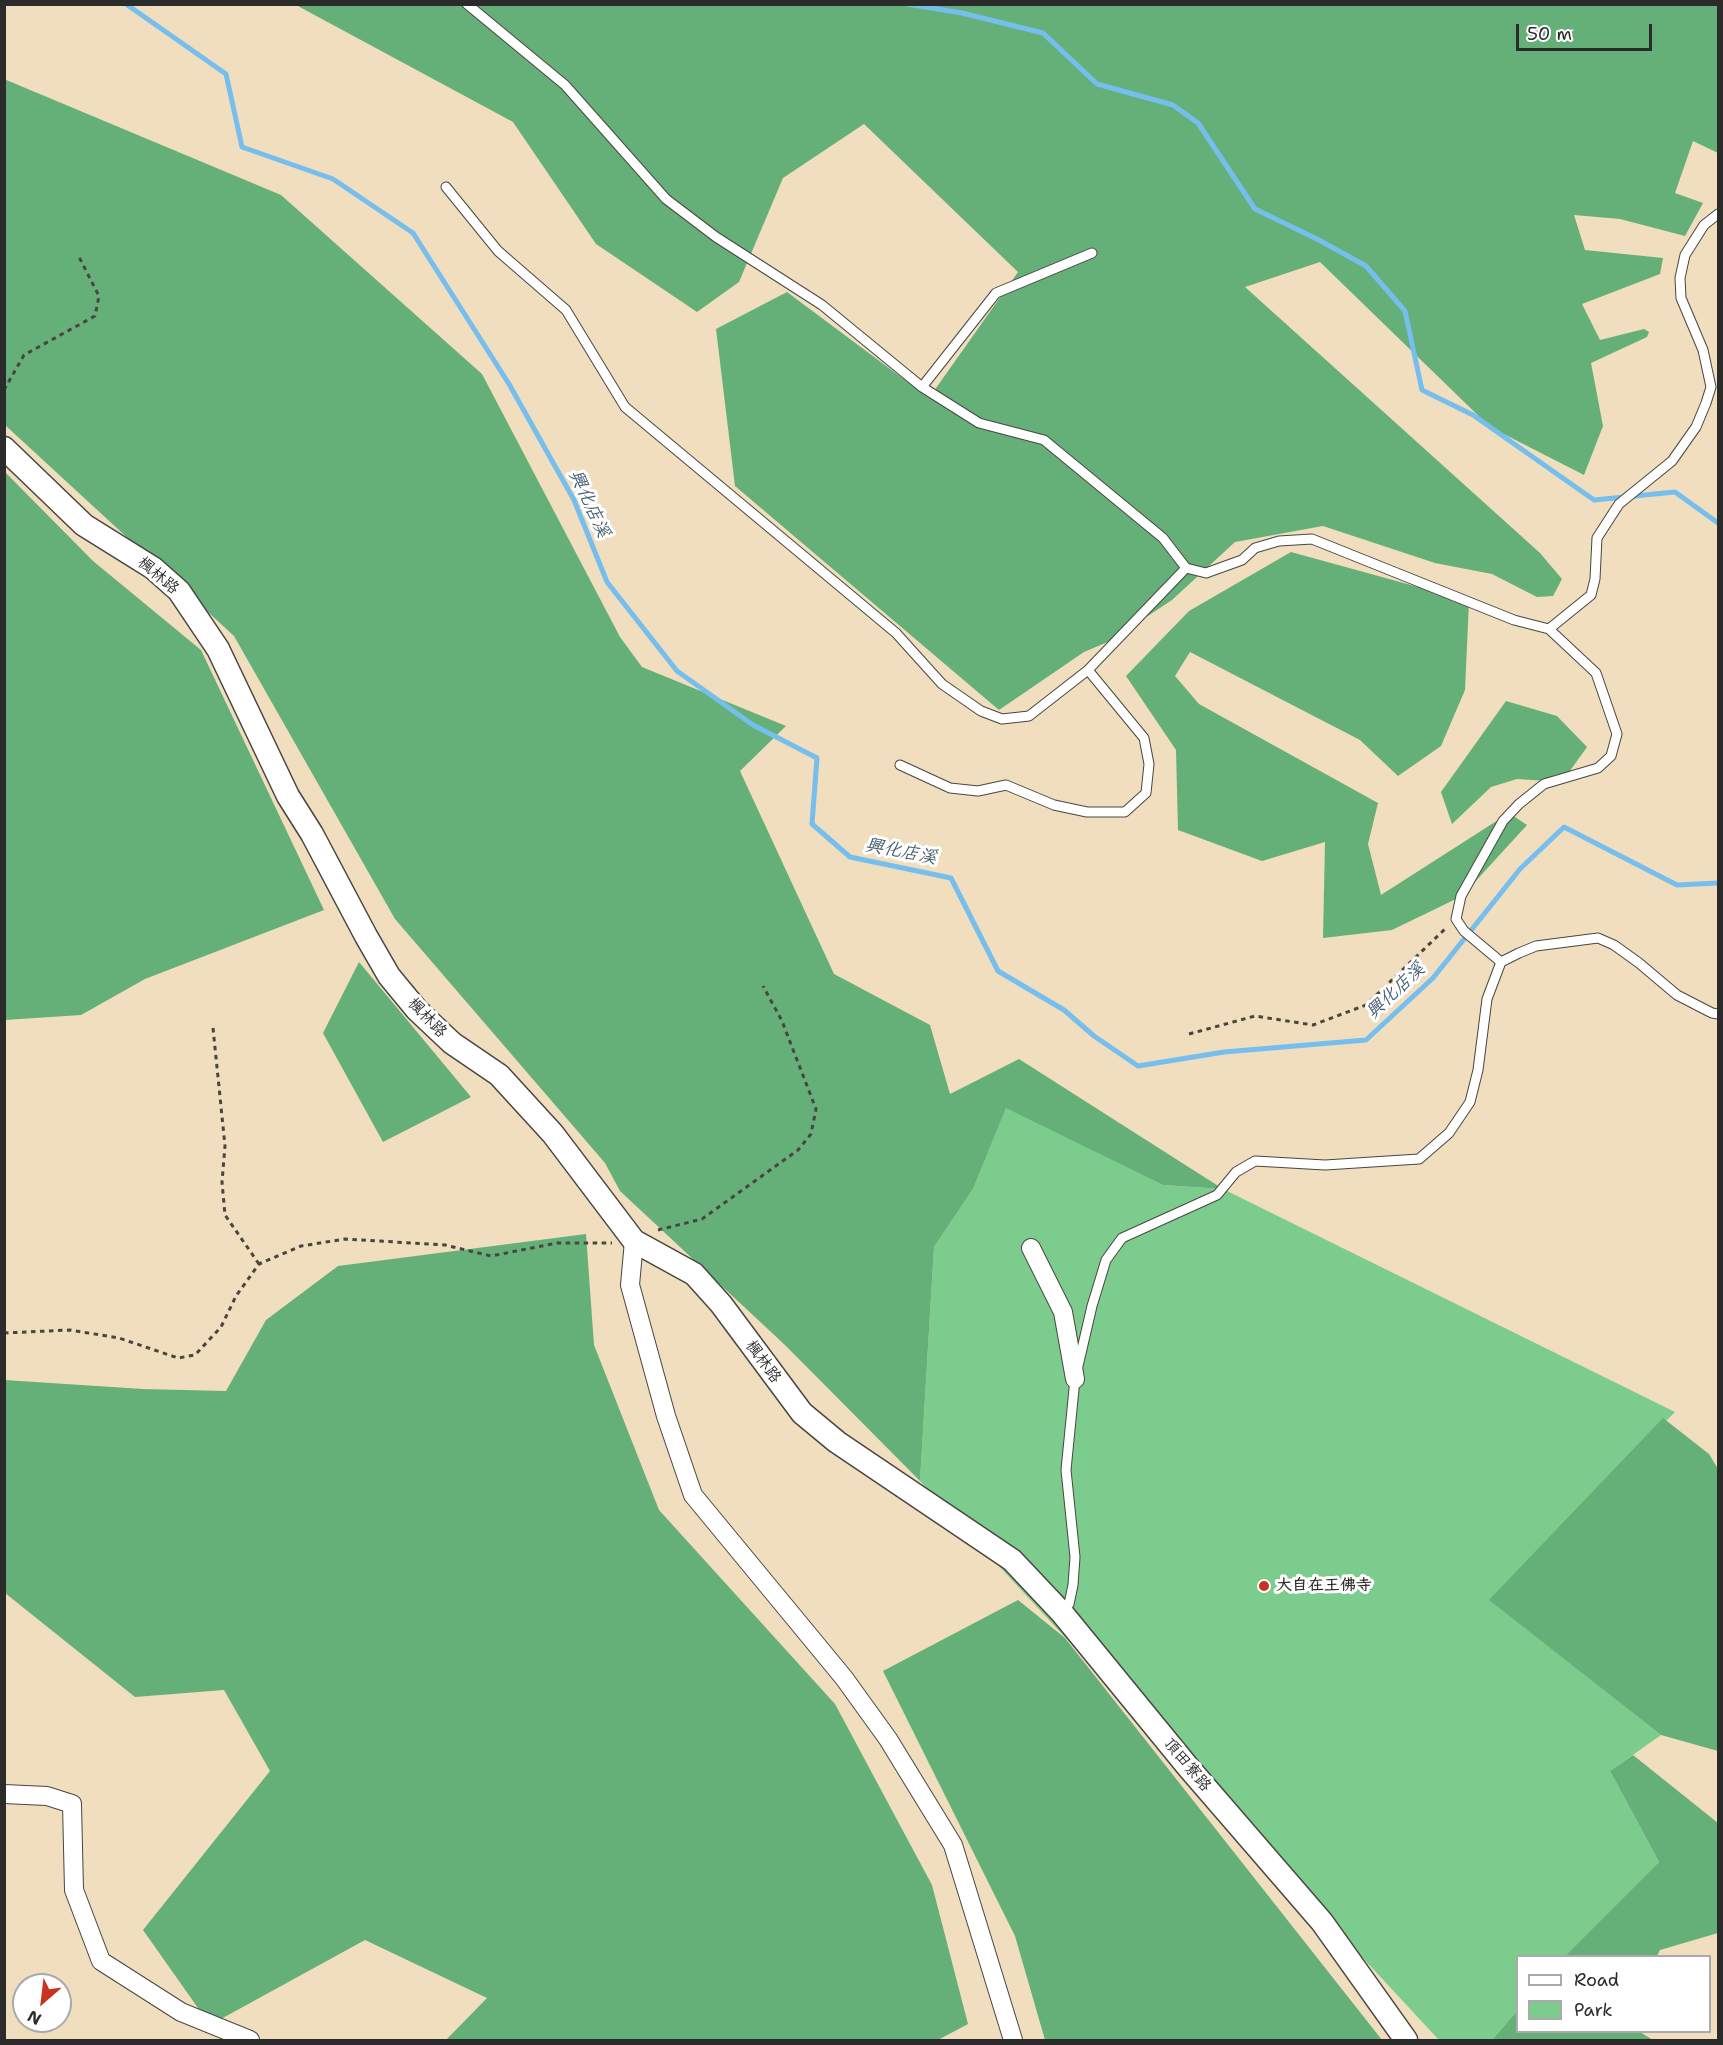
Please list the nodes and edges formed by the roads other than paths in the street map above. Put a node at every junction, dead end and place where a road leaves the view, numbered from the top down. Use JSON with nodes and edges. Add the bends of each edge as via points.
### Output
{"nodes":[{"id":1,"x":467,"y":4,"type":"edge"},
{"id":2,"x":446,"y":187,"type":"dead end"},
{"id":3,"x":1719,"y":214,"type":"edge"},
{"id":4,"x":1092,"y":253,"type":"dead end"},
{"id":5,"x":922,"y":387,"type":"junction"},
{"id":6,"x":4,"y":448,"type":"edge"},
{"id":7,"x":1186,"y":568,"type":"junction"},
{"id":8,"x":1549,"y":629,"type":"junction"},
{"id":9,"x":1088,"y":670,"type":"junction"},
{"id":10,"x":900,"y":765,"type":"dead end"},
{"id":11,"x":1501,"y":962,"type":"junction"},
{"id":12,"x":1719,"y":1014,"type":"edge"},
{"id":13,"x":634,"y":1241,"type":"junction"},
{"id":14,"x":1031,"y":1248,"type":"dead end"},
{"id":15,"x":1075,"y":1379,"type":"junction"},
{"id":16,"x":943,"y":1512,"type":"joint"},
{"id":17,"x":1062,"y":1613,"type":"junction"},
{"id":18,"x":4,"y":1794,"type":"edge"},
{"id":19,"x":250,"y":2040,"type":"edge"},
{"id":20,"x":1013,"y":2040,"type":"edge"},
{"id":21,"x":1406,"y":2040,"type":"edge"}],
"edges":[{"from":1,"to":5,"type":"lane","via":[[565,85],[666,199],[716,237],[822,305]]},
{"from":2,"to":9,"type":"lane","via":[[498,251],[566,310],[625,407],[896,633],[942,684],[981,711],[1002,719],[1029,716]]},
{"from":3,"to":8,"type":"lane","via":[[1704,225],[1685,255],[1680,278],[1681,298],[1703,350],[1711,387],[1706,403],[1696,427],[1672,460],[1620,504],[1597,538],[1591,595]]},
{"from":4,"to":5,"type":"lane","via":[[996,293]]},
{"from":5,"to":7,"type":"lane","via":[[979,423],[1044,440],[1163,538]]},
{"from":6,"to":13,"type":"street","name":"楓林路","via":[[84,525],[153,568],[179,591],[218,649],[288,796],[390,976],[452,1044],[500,1075],[553,1134]]},
{"from":7,"to":8,"type":"lane","via":[[1206,573],[1242,560],[1255,548],[1312,539],[1514,620]]},
{"from":7,"to":9,"type":"lane"},
{"from":8,"to":11,"type":"lane","via":[[1596,673],[1617,734],[1611,756],[1598,768],[1544,784],[1511,812],[1461,896],[1456,919]]},
{"from":9,"to":10,"type":"lane","via":[[1144,738],[1149,764],[1146,793],[1125,812],[1087,812],[1054,805],[1006,785],[978,791],[950,788]]},
{"from":11,"to":12,"type":"lane","via":[[1536,946],[1598,938],[1639,963],[1677,995]]},
{"from":11,"to":15,"type":"lane","via":[[1487,999],[1470,1102],[1449,1133],[1419,1159],[1325,1165],[1255,1161],[1236,1172],[1217,1195],[1122,1238],[1106,1260]]},
{"from":13,"to":16,"type":"street","name":"楓林路","via":[[694,1274],[802,1413],[837,1442]]},
{"from":13,"to":20,"type":"street","via":[[630,1285],[666,1416],[693,1495],[844,1678],[953,1845]]},
{"from":14,"to":15,"type":"street","via":[[1063,1312]]},
{"from":15,"to":17,"type":"lane","via":[[1066,1470],[1075,1557],[1069,1604]]},
{"from":16,"to":17,"type":"street","name":"頂田寮路","via":[[1011,1560]]},
{"from":17,"to":21,"type":"street","name":"頂田寮路","via":[[1322,1922]]},
{"from":18,"to":19,"type":"street","via":[[47,1796],[72,1804],[74,1890],[101,1961],[181,2012]]}]}
